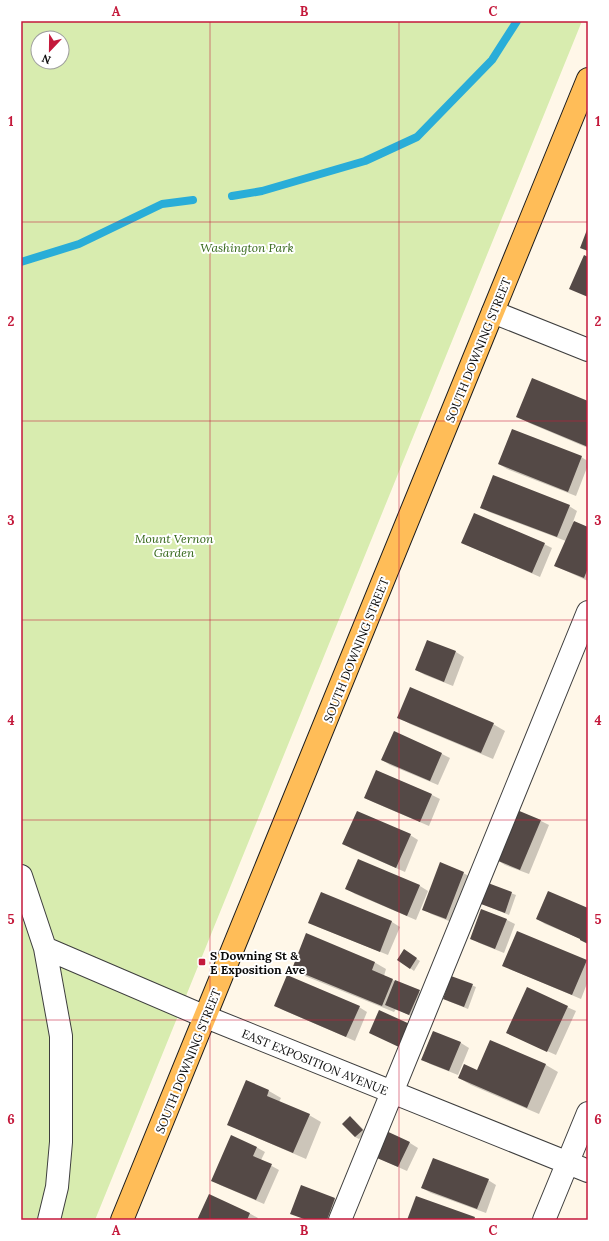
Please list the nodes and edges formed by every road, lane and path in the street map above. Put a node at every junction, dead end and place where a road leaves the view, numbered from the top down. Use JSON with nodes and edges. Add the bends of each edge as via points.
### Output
{"nodes":[{"id":1,"x":588,"y":79,"type":"edge"},
{"id":2,"x":493,"y":312,"type":"junction"},
{"id":3,"x":588,"y":350,"type":"edge"},
{"id":4,"x":588,"y":612,"type":"edge"},
{"id":5,"x":21,"y":876,"type":"edge"},
{"id":6,"x":45,"y":948,"type":"junction"},
{"id":7,"x":206,"y":1018,"type":"junction"},
{"id":8,"x":392,"y":1093,"type":"junction"},
{"id":9,"x":588,"y":1113,"type":"edge"},
{"id":10,"x":568,"y":1162,"type":"junction"},
{"id":11,"x":588,"y":1170,"type":"edge"},
{"id":12,"x":49,"y":1220,"type":"edge"},
{"id":13,"x":122,"y":1220,"type":"edge"},
{"id":14,"x":340,"y":1220,"type":"edge"},
{"id":15,"x":544,"y":1220,"type":"edge"}],
"edges":[{"from":1,"to":2,"type":"main road","name":"SOUTH DOWNING STREET"},
{"from":2,"to":3,"type":"street"},
{"from":2,"to":7,"type":"main road","name":"SOUTH DOWNING STREET"},
{"from":4,"to":8,"type":"street"},
{"from":5,"to":6,"type":"street"},
{"from":6,"to":7,"type":"street","name":"EAST EXPOSITION AVENUE"},
{"from":6,"to":12,"type":"street","via":[[61,1036],[61,1142],[57,1187]]},
{"from":7,"to":8,"type":"street","name":"EAST EXPOSITION AVENUE"},
{"from":7,"to":13,"type":"main road","name":"SOUTH DOWNING STREET"},
{"from":8,"to":10,"type":"street","name":"EAST EXPOSITION AVENUE"},
{"from":8,"to":14,"type":"street"},
{"from":9,"to":10,"type":"street"},
{"from":10,"to":11,"type":"street","name":"EAST EXPOSITION AVENUE"},
{"from":10,"to":15,"type":"street"}]}
